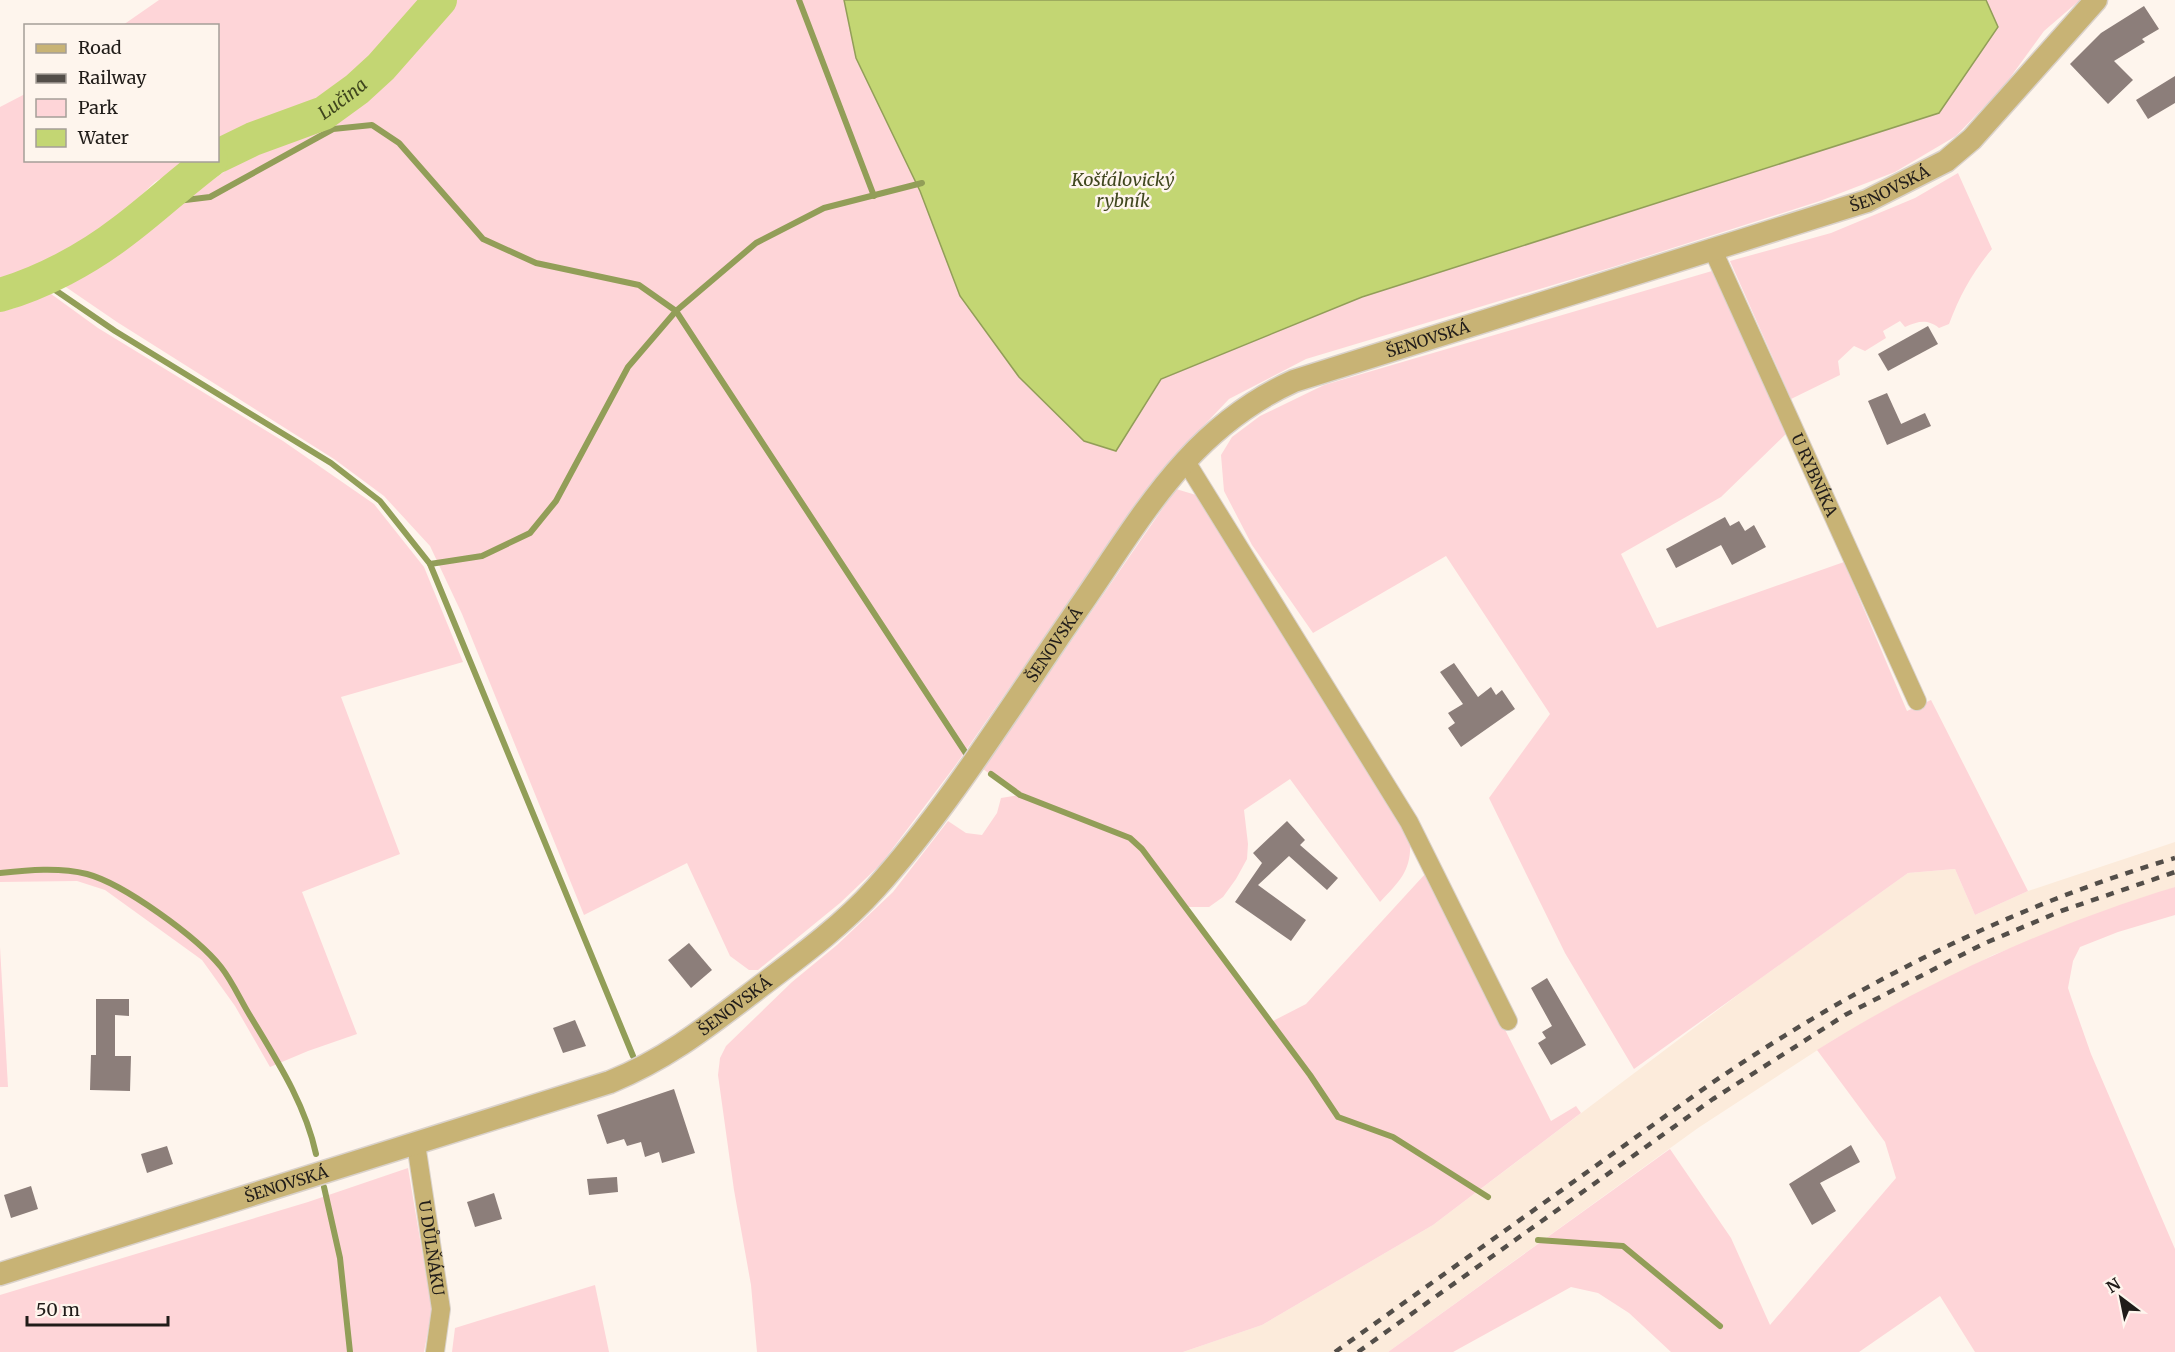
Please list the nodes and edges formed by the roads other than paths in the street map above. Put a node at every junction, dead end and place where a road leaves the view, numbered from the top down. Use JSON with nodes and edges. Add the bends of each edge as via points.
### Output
{"nodes":[{"id":1,"x":2096,"y":0,"type":"edge"},
{"id":2,"x":1712,"y":248,"type":"junction"},
{"id":3,"x":1185,"y":460,"type":"junction"},
{"id":4,"x":1917,"y":701,"type":"dead end"},
{"id":5,"x":1508,"y":1021,"type":"dead end"},
{"id":6,"x":416,"y":1144,"type":"junction"},
{"id":7,"x":0,"y":1274,"type":"edge"},
{"id":8,"x":435,"y":1352,"type":"edge"}],
"edges":[{"from":1,"to":2,"type":"street","name":"ŠENOVSKÁ","via":[[2006,105],[1946,160],[1867,201]]},
{"from":2,"to":3,"type":"street","name":"ŠENOVSKÁ","via":[[1294,381],[1230,417]]},
{"from":2,"to":4,"type":"street","name":"U RYBNÍKA"},
{"from":3,"to":5,"type":"street","via":[[1408,822]]},
{"from":3,"to":6,"type":"street","name":"ŠENOVSKÁ","via":[[1147,508],[912,845],[874,891],[825,935],[690,1041],[646,1067]]},
{"from":6,"to":7,"type":"street","name":"ŠENOVSKÁ"},
{"from":6,"to":8,"type":"street","name":"U DŮLŇÁKU","via":[[441,1310]]}]}
